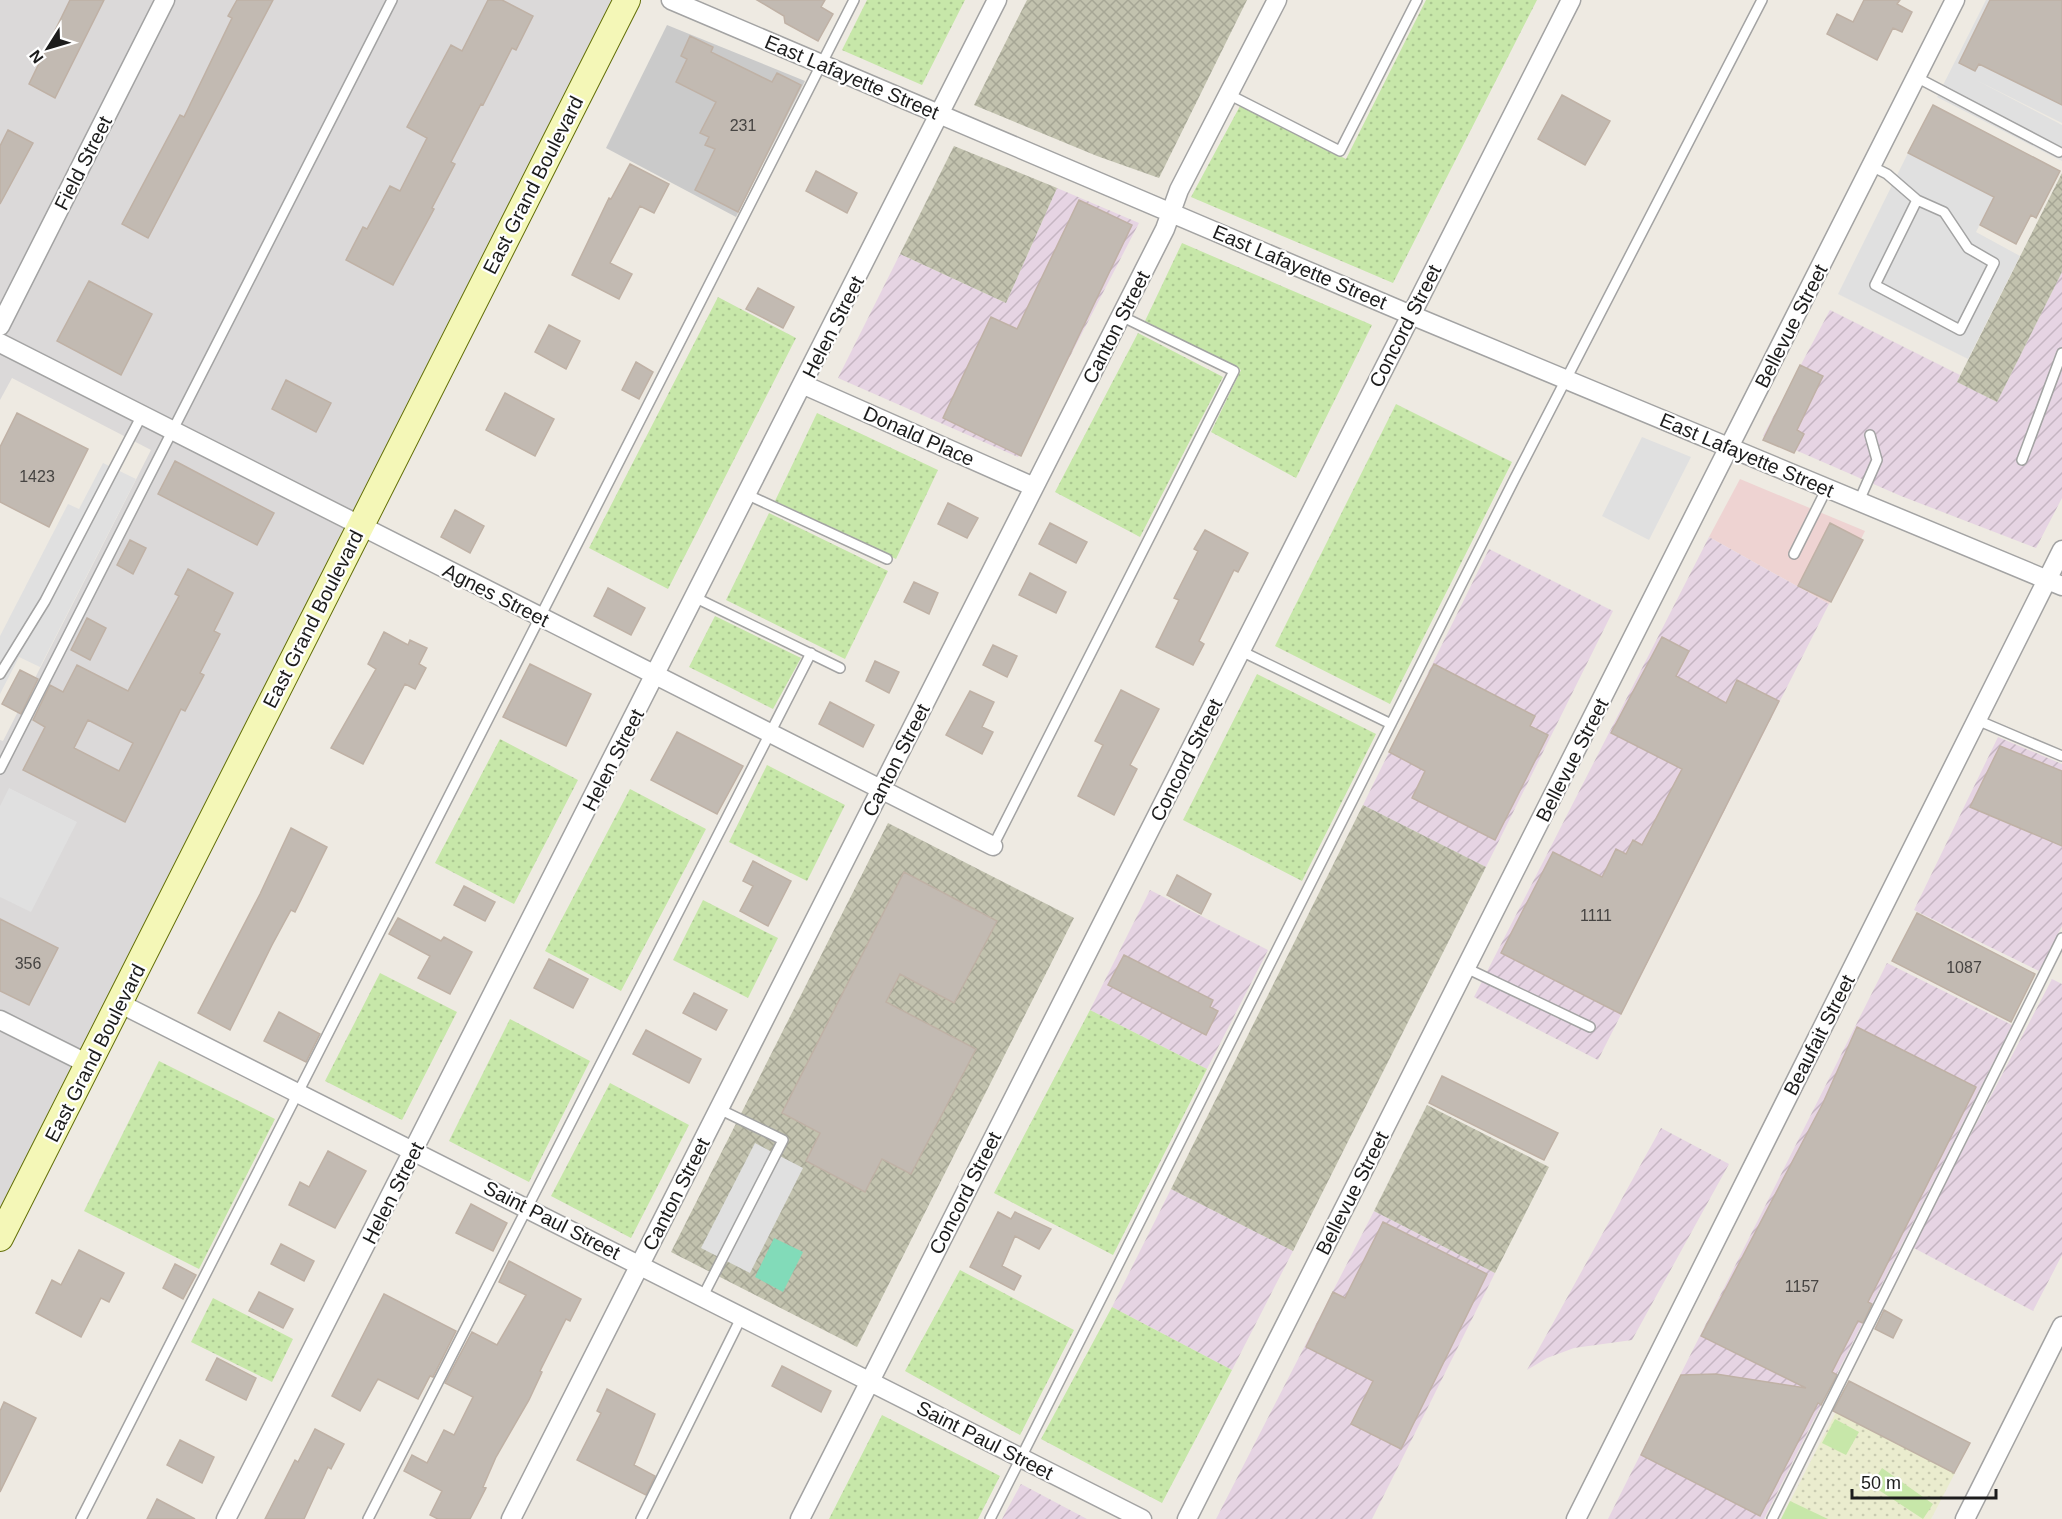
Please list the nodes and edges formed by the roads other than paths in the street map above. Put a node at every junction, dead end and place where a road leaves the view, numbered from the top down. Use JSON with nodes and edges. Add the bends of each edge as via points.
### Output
{"nodes":[{"id":1,"x":165,"y":0,"type":"edge"},
{"id":2,"x":392,"y":0,"type":"edge"},
{"id":3,"x":627,"y":0,"type":"edge"},
{"id":4,"x":671,"y":0,"type":"edge"},
{"id":5,"x":854,"y":0,"type":"edge"},
{"id":6,"x":997,"y":0,"type":"edge"},
{"id":7,"x":1277,"y":0,"type":"edge"},
{"id":8,"x":1416,"y":0,"type":"edge"},
{"id":9,"x":1570,"y":0,"type":"edge"},
{"id":10,"x":1762,"y":0,"type":"edge"},
{"id":11,"x":1955,"y":0,"type":"edge"},
{"id":12,"x":821,"y":64,"type":"junction"},
{"id":13,"x":1916,"y":77,"type":"junction"},
{"id":14,"x":1228,"y":94,"type":"junction"},
{"id":15,"x":940,"y":115,"type":"junction"},
{"id":16,"x":2059,"y":152,"type":"dead end"},
{"id":17,"x":1871,"y":166,"type":"junction"},
{"id":18,"x":1917,"y":200,"type":"junction"},
{"id":19,"x":1171,"y":212,"type":"junction"},
{"id":20,"x":1411,"y":315,"type":"junction"},
{"id":21,"x":1121,"y":316,"type":"junction"},
{"id":22,"x":0,"y":326,"type":"edge"},
{"id":23,"x":0,"y":343,"type":"edge"},
{"id":24,"x":2062,"y":353,"type":"edge"},
{"id":25,"x":1567,"y":380,"type":"junction"},
{"id":26,"x":804,"y":385,"type":"junction"},
{"id":27,"x":142,"y":416,"type":"junction"},
{"id":28,"x":171,"y":430,"type":"junction"},
{"id":29,"x":1870,"y":435,"type":"dead end"},
{"id":30,"x":1730,"y":448,"type":"junction"},
{"id":31,"x":2022,"y":460,"type":"dead end"},
{"id":32,"x":1034,"y":487,"type":"junction"},
{"id":33,"x":1827,"y":488,"type":"junction"},
{"id":34,"x":748,"y":495,"type":"junction"},
{"id":35,"x":1859,"y":501,"type":"junction"},
{"id":36,"x":359,"y":526,"type":"junction"},
{"id":37,"x":2062,"y":550,"type":"edge"},
{"id":38,"x":1794,"y":554,"type":"dead end"},
{"id":39,"x":886,"y":559,"type":"dead end"},
{"id":40,"x":2054,"y":583,"type":"edge"},
{"id":41,"x":696,"y":598,"type":"junction"},
{"id":42,"x":541,"y":618,"type":"junction"},
{"id":43,"x":1241,"y":651,"type":"junction"},
{"id":44,"x":811,"y":653,"type":"junction"},
{"id":45,"x":840,"y":668,"type":"dead end"},
{"id":46,"x":0,"y":674,"type":"edge"},
{"id":47,"x":656,"y":676,"type":"junction"},
{"id":48,"x":1977,"y":720,"type":"junction"},
{"id":49,"x":1391,"y":724,"type":"junction"},
{"id":50,"x":769,"y":734,"type":"junction"},
{"id":51,"x":2062,"y":756,"type":"edge"},
{"id":52,"x":0,"y":769,"type":"edge"},
{"id":53,"x":881,"y":790,"type":"junction"},
{"id":54,"x":993,"y":846,"type":"joint"},
{"id":55,"x":2062,"y":938,"type":"edge"},
{"id":56,"x":1466,"y":968,"type":"junction"},
{"id":57,"x":121,"y":1004,"type":"junction"},
{"id":58,"x":0,"y":1020,"type":"edge"},
{"id":59,"x":1590,"y":1028,"type":"dead end"},
{"id":60,"x":90,"y":1065,"type":"junction"},
{"id":61,"x":298,"y":1092,"type":"junction"},
{"id":62,"x":719,"y":1109,"type":"junction"},
{"id":63,"x":414,"y":1151,"type":"junction"},
{"id":64,"x":526,"y":1207,"type":"junction"},
{"id":65,"x":0,"y":1238,"type":"edge"},
{"id":66,"x":640,"y":1265,"type":"junction"},
{"id":67,"x":703,"y":1296,"type":"junction"},
{"id":68,"x":742,"y":1316,"type":"junction"},
{"id":69,"x":2062,"y":1326,"type":"edge"},
{"id":70,"x":870,"y":1381,"type":"junction"},
{"id":71,"x":1021,"y":1458,"type":"junction"},
{"id":72,"x":81,"y":1519,"type":"edge"},
{"id":73,"x":226,"y":1519,"type":"edge"},
{"id":74,"x":368,"y":1519,"type":"edge"},
{"id":75,"x":511,"y":1519,"type":"edge"},
{"id":76,"x":641,"y":1519,"type":"edge"},
{"id":77,"x":800,"y":1519,"type":"edge"},
{"id":78,"x":990,"y":1519,"type":"edge"},
{"id":79,"x":1142,"y":1519,"type":"edge"},
{"id":80,"x":1187,"y":1519,"type":"edge"},
{"id":81,"x":1576,"y":1519,"type":"edge"},
{"id":82,"x":1772,"y":1519,"type":"edge"},
{"id":83,"x":1965,"y":1519,"type":"edge"}],
"edges":[{"from":1,"to":22,"type":"street","name":"Field Street"},
{"from":2,"to":28,"type":"lane"},
{"from":3,"to":36,"type":"main road","name":"East Grand Boulevard"},
{"from":4,"to":12,"type":"street","name":"East Lafayette Street"},
{"from":5,"to":12,"type":"lane"},
{"from":6,"to":15,"type":"street","name":"Helen Street"},
{"from":7,"to":14,"type":"street","name":"Canton Street"},
{"from":8,"to":14,"type":"lane","via":[[1340,151]]},
{"from":9,"to":20,"type":"street","name":"Concord Street"},
{"from":10,"to":25,"type":"lane"},
{"from":11,"to":13,"type":"street","name":"Bellevue Street"},
{"from":12,"to":15,"type":"street","name":"East Lafayette Street"},
{"from":12,"to":42,"type":"lane"},
{"from":13,"to":16,"type":"lane"},
{"from":13,"to":17,"type":"street","name":"Bellevue Street"},
{"from":14,"to":19,"type":"street","name":"Canton Street"},
{"from":15,"to":19,"type":"street","name":"East Lafayette Street"},
{"from":15,"to":26,"type":"street","name":"Helen Street"},
{"from":17,"to":18,"type":"lane","via":[[1887,174]]},
{"from":17,"to":30,"type":"street","name":"Bellevue Street"},
{"from":18,"to":18,"type":"lane","via":[[1944,212],[1968,248],[1994,263],[1960,330],[1875,285]]},
{"from":19,"to":20,"type":"street","name":"East Lafayette Street"},
{"from":19,"to":21,"type":"street","name":"Canton Street"},
{"from":20,"to":25,"type":"street","name":"East Lafayette Street"},
{"from":20,"to":43,"type":"street","name":"Concord Street"},
{"from":21,"to":32,"type":"street","name":"Canton Street"},
{"from":21,"to":54,"type":"lane","via":[[1233,371]]},
{"from":23,"to":27,"type":"street","name":"Agnes Street"},
{"from":24,"to":31,"type":"lane"},
{"from":25,"to":30,"type":"street","name":"East Lafayette Street"},
{"from":25,"to":49,"type":"lane"},
{"from":26,"to":32,"type":"street","name":"Donald Place"},
{"from":26,"to":34,"type":"street","name":"Helen Street"},
{"from":27,"to":28,"type":"street","name":"Agnes Street"},
{"from":27,"to":46,"type":"lane","via":[[45,601]]},
{"from":28,"to":36,"type":"street","name":"Agnes Street"},
{"from":28,"to":52,"type":"lane"},
{"from":29,"to":35,"type":"lane","via":[[1877,460]]},
{"from":30,"to":33,"type":"street","name":"East Lafayette Street"},
{"from":30,"to":56,"type":"street","name":"Bellevue Street"},
{"from":32,"to":53,"type":"street","name":"Canton Street"},
{"from":33,"to":35,"type":"street","name":"East Lafayette Street"},
{"from":33,"to":38,"type":"lane"},
{"from":34,"to":39,"type":"lane"},
{"from":34,"to":41,"type":"street","name":"Helen Street"},
{"from":35,"to":40,"type":"street","name":"East Lafayette Street"},
{"from":36,"to":42,"type":"street","name":"Agnes Street"},
{"from":36,"to":57,"type":"main road","name":"East Grand Boulevard"},
{"from":37,"to":40,"type":"street","name":"Beaufait Street"},
{"from":40,"to":48,"type":"street","name":"Beaufait Street"},
{"from":41,"to":44,"type":"lane"},
{"from":41,"to":47,"type":"street","name":"Helen Street"},
{"from":42,"to":47,"type":"street","name":"Agnes Street"},
{"from":42,"to":61,"type":"lane"},
{"from":43,"to":49,"type":"lane"},
{"from":43,"to":70,"type":"street","name":"Concord Street"},
{"from":44,"to":45,"type":"lane"},
{"from":44,"to":50,"type":"lane"},
{"from":47,"to":50,"type":"street","name":"Agnes Street"},
{"from":47,"to":63,"type":"street","name":"Helen Street"},
{"from":48,"to":51,"type":"lane"},
{"from":48,"to":81,"type":"street","name":"Beaufait Street"},
{"from":49,"to":71,"type":"lane"},
{"from":50,"to":53,"type":"street","name":"Agnes Street"},
{"from":50,"to":64,"type":"lane"},
{"from":53,"to":54,"type":"street","name":"Agnes Street"},
{"from":53,"to":62,"type":"street","name":"Canton Street"},
{"from":55,"to":82,"type":"lane"},
{"from":56,"to":59,"type":"lane"},
{"from":56,"to":80,"type":"street","name":"Bellevue Street"},
{"from":57,"to":60,"type":"main road","name":"East Grand Boulevard"},
{"from":57,"to":61,"type":"street","name":"Saint Paul Street"},
{"from":58,"to":60,"type":"street"},
{"from":60,"to":65,"type":"main road","name":"East Grand Boulevard"},
{"from":61,"to":63,"type":"street","name":"Saint Paul Street"},
{"from":61,"to":72,"type":"lane"},
{"from":62,"to":66,"type":"street","name":"Canton Street"},
{"from":62,"to":67,"type":"lane","via":[[783,1140]]},
{"from":63,"to":64,"type":"street","name":"Saint Paul Street"},
{"from":63,"to":73,"type":"street","name":"Helen Street"},
{"from":64,"to":66,"type":"street","name":"Saint Paul Street"},
{"from":64,"to":74,"type":"lane"},
{"from":66,"to":67,"type":"street","name":"Saint Paul Street"},
{"from":66,"to":75,"type":"street","name":"Canton Street"},
{"from":67,"to":68,"type":"street","name":"Saint Paul Street"},
{"from":68,"to":70,"type":"street","name":"Saint Paul Street"},
{"from":68,"to":76,"type":"lane"},
{"from":69,"to":83,"type":"street"},
{"from":70,"to":71,"type":"street","name":"Saint Paul Street"},
{"from":70,"to":77,"type":"street","name":"Concord Street"},
{"from":71,"to":78,"type":"lane"},
{"from":71,"to":79,"type":"street","name":"Saint Paul Street"}]}
